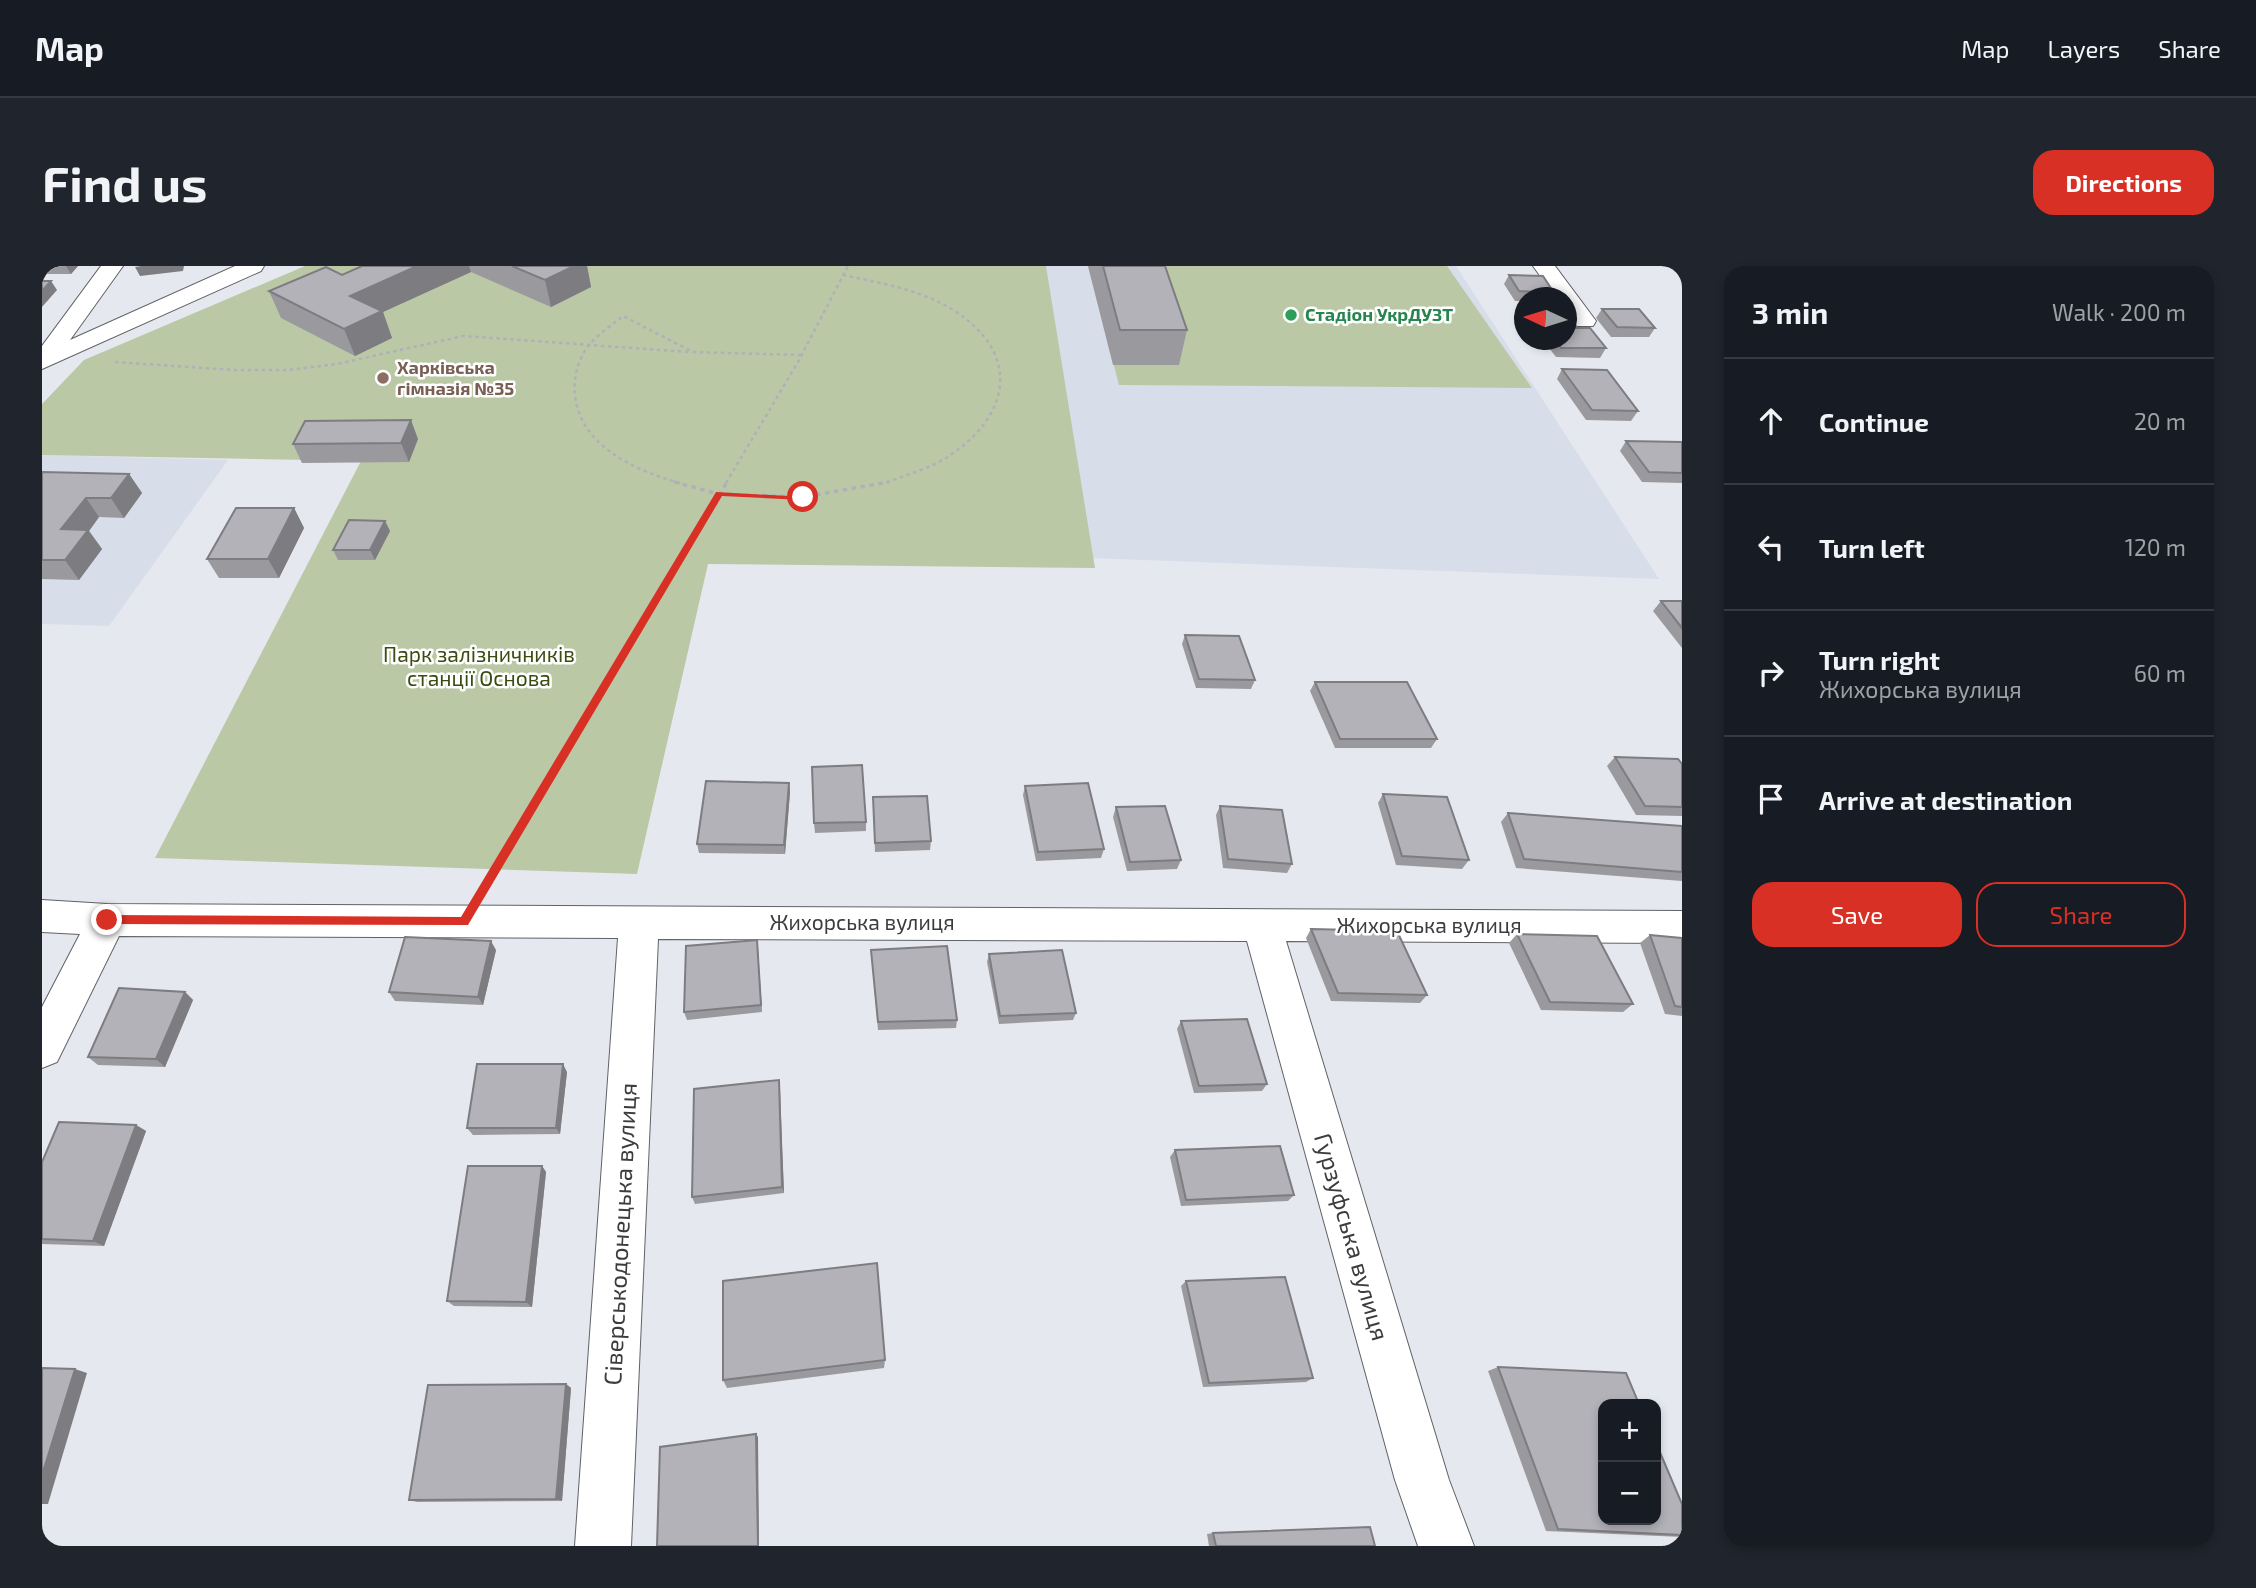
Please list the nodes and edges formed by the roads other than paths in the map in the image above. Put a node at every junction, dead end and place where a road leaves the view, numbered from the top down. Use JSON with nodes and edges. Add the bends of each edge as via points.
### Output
{"nodes":[{"id":1,"x":112,"y":266,"type":"edge"},
{"id":2,"x":253,"y":266,"type":"edge"},
{"id":3,"x":1544,"y":266,"type":"edge"},
{"id":4,"x":1585,"y":321,"type":"dead end"},
{"id":5,"x":43,"y":362,"type":"edge"},
{"id":6,"x":42,"y":916,"type":"edge"},
{"id":7,"x":107,"y":920,"type":"junction"},
{"id":8,"x":639,"y":922,"type":"junction"},
{"id":9,"x":1262,"y":926,"type":"junction"},
{"id":10,"x":1682,"y":927,"type":"edge"},
{"id":11,"x":42,"y":1049,"type":"edge"},
{"id":12,"x":603,"y":1546,"type":"edge"},
{"id":13,"x":1446,"y":1546,"type":"edge"}],
"edges":[{"from":1,"to":5,"type":"street"},
{"from":2,"to":5,"type":"street"},
{"from":3,"to":4,"type":"street"},
{"from":6,"to":7,"type":"street","name":"Жихорська вулиця"},
{"from":7,"to":8,"type":"street","name":"Жихорська вулиця"},
{"from":7,"to":11,"type":"street"},
{"from":8,"to":9,"type":"street","name":"Жихорська вулиця"},
{"from":8,"to":12,"type":"street","name":"Сіверськодонецька вулиця"},
{"from":9,"to":10,"type":"street","name":"Жихорська вулиця"},
{"from":9,"to":13,"type":"street","name":"Гурзуфська вулиця","via":[[1422,1479]]}]}
